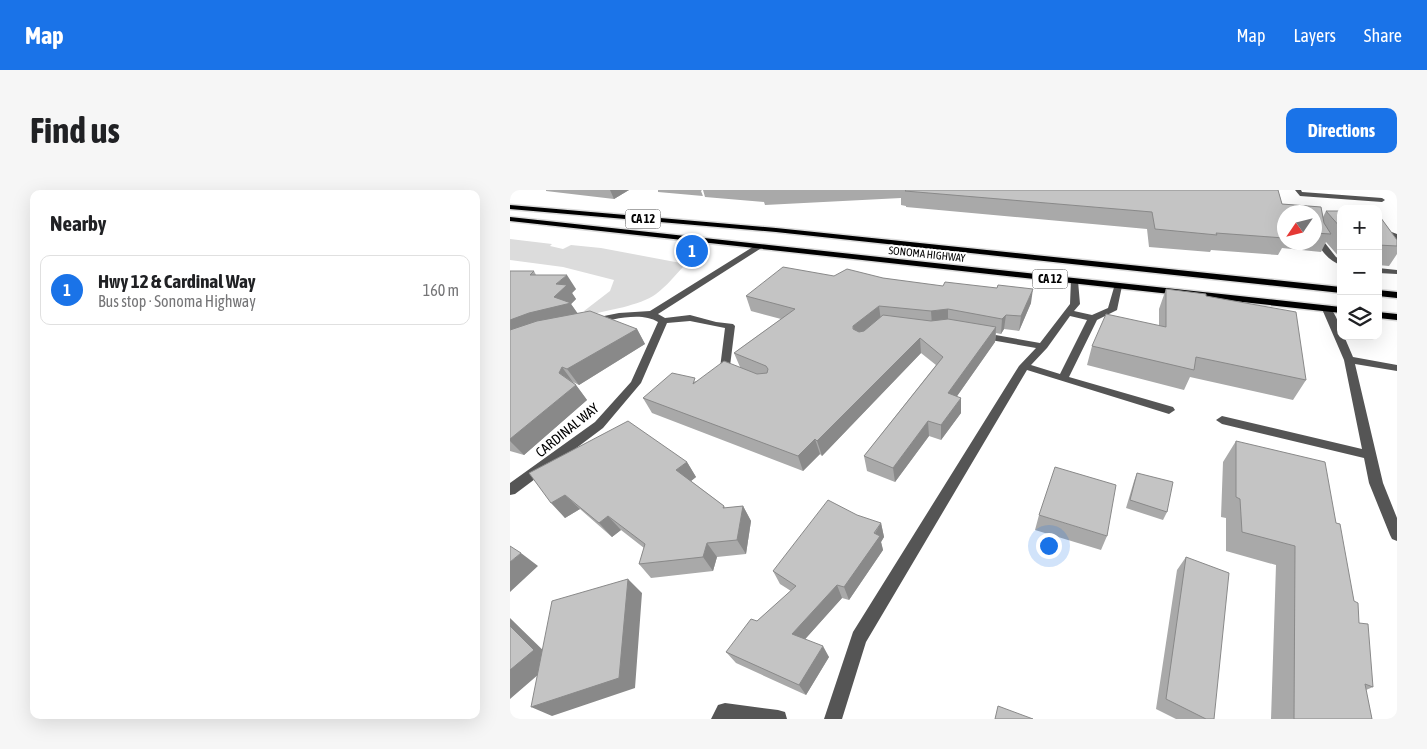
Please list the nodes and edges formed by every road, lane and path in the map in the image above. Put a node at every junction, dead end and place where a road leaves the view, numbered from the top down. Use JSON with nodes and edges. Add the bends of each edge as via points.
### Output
{"nodes":[{"id":1,"x":1298,"y":190,"type":"edge"},
{"id":2,"x":1382,"y":200,"type":"dead end"},
{"id":3,"x":510,"y":207,"type":"edge"},
{"id":4,"x":510,"y":220,"type":"edge"},
{"id":5,"x":776,"y":230,"type":"junction"},
{"id":6,"x":1382,"y":230,"type":"edge"},
{"id":7,"x":1322,"y":238,"type":"edge"},
{"id":8,"x":1397,"y":238,"type":"edge"},
{"id":9,"x":759,"y":247,"type":"junction"},
{"id":10,"x":1337,"y":261,"type":"edge"},
{"id":11,"x":1382,"y":270,"type":"edge"},
{"id":12,"x":1397,"y":272,"type":"edge"},
{"id":13,"x":1074,"y":281,"type":"junction"},
{"id":14,"x":1118,"y":286,"type":"junction"},
{"id":15,"x":1337,"y":290,"type":"edge"},
{"id":16,"x":1382,"y":294,"type":"edge"},
{"id":17,"x":1397,"y":295,"type":"edge"},
{"id":18,"x":1327,"y":309,"type":"junction"},
{"id":19,"x":1337,"y":310,"type":"edge"},
{"id":20,"x":1068,"y":313,"type":"junction"},
{"id":21,"x":652,"y":314,"type":"junction"},
{"id":22,"x":1382,"y":315,"type":"edge"},
{"id":23,"x":1397,"y":317,"type":"edge"},
{"id":24,"x":1093,"y":318,"type":"junction"},
{"id":25,"x":663,"y":321,"type":"junction"},
{"id":26,"x":582,"y":323,"type":"edge"},
{"id":27,"x":970,"y":333,"type":"edge"},
{"id":28,"x":1043,"y":346,"type":"junction"},
{"id":29,"x":1348,"y":360,"type":"junction"},
{"id":30,"x":1024,"y":366,"type":"junction"},
{"id":31,"x":1397,"y":368,"type":"edge"},
{"id":32,"x":741,"y":374,"type":"edge"},
{"id":33,"x":1062,"y":379,"type":"junction"},
{"id":34,"x":1169,"y":410,"type":"dead end"},
{"id":35,"x":1222,"y":420,"type":"dead end"},
{"id":36,"x":1370,"y":455,"type":"junction"},
{"id":37,"x":510,"y":490,"type":"edge"},
{"id":38,"x":1397,"y":535,"type":"edge"},
{"id":39,"x":720,"y":719,"type":"edge"},
{"id":40,"x":778,"y":719,"type":"edge"},
{"id":41,"x":833,"y":719,"type":"edge"}],
"edges":[{"from":1,"to":2,"type":"street","via":[[1300,194]]},
{"from":3,"to":5,"type":"main road","name":"SONOMA HIGHWAY","number":"CA 12"},
{"from":4,"to":9,"type":"main road","name":"SONOMA HIGHWAY","number":"CA 12"},
{"from":5,"to":9,"type":"main road"},
{"from":5,"to":15,"type":"main road","name":"SONOMA HIGHWAY","number":"CA 12"},
{"from":6,"to":8,"type":"street"},
{"from":7,"to":10,"type":"street"},
{"from":9,"to":13,"type":"main road","name":"SONOMA HIGHWAY","number":"CA 12"},
{"from":9,"to":21,"type":"street"},
{"from":11,"to":12,"type":"street"},
{"from":13,"to":14,"type":"main road","name":"SONOMA HIGHWAY","number":"CA 12"},
{"from":13,"to":20,"type":"street","via":[[1075,304]]},
{"from":14,"to":18,"type":"main road","name":"SONOMA HIGHWAY","number":"CA 12"},
{"from":14,"to":24,"type":"street","via":[[1112,310]]},
{"from":16,"to":17,"type":"main road"},
{"from":18,"to":19,"type":"main road","name":"SONOMA HIGHWAY","number":"CA 12"},
{"from":18,"to":29,"type":"street"},
{"from":20,"to":24,"type":"street"},
{"from":20,"to":28,"type":"street"},
{"from":21,"to":25,"type":"street"},
{"from":21,"to":26,"type":"street"},
{"from":22,"to":23,"type":"main road"},
{"from":24,"to":33,"type":"street"},
{"from":25,"to":32,"type":"street","via":[[690,318],[716,326],[730,326],[724,368]]},
{"from":25,"to":37,"type":"street","name":"CARDINAL WAY","via":[[636,383],[606,418]]},
{"from":27,"to":28,"type":"street"},
{"from":28,"to":30,"type":"street"},
{"from":29,"to":31,"type":"street"},
{"from":29,"to":36,"type":"street"},
{"from":30,"to":33,"type":"street"},
{"from":30,"to":41,"type":"street","via":[[859,638]]},
{"from":33,"to":34,"type":"street"},
{"from":35,"to":36,"type":"street"},
{"from":36,"to":38,"type":"street","via":[[1376,483]]},
{"from":39,"to":40,"type":"street","via":[[725,712]]}]}
